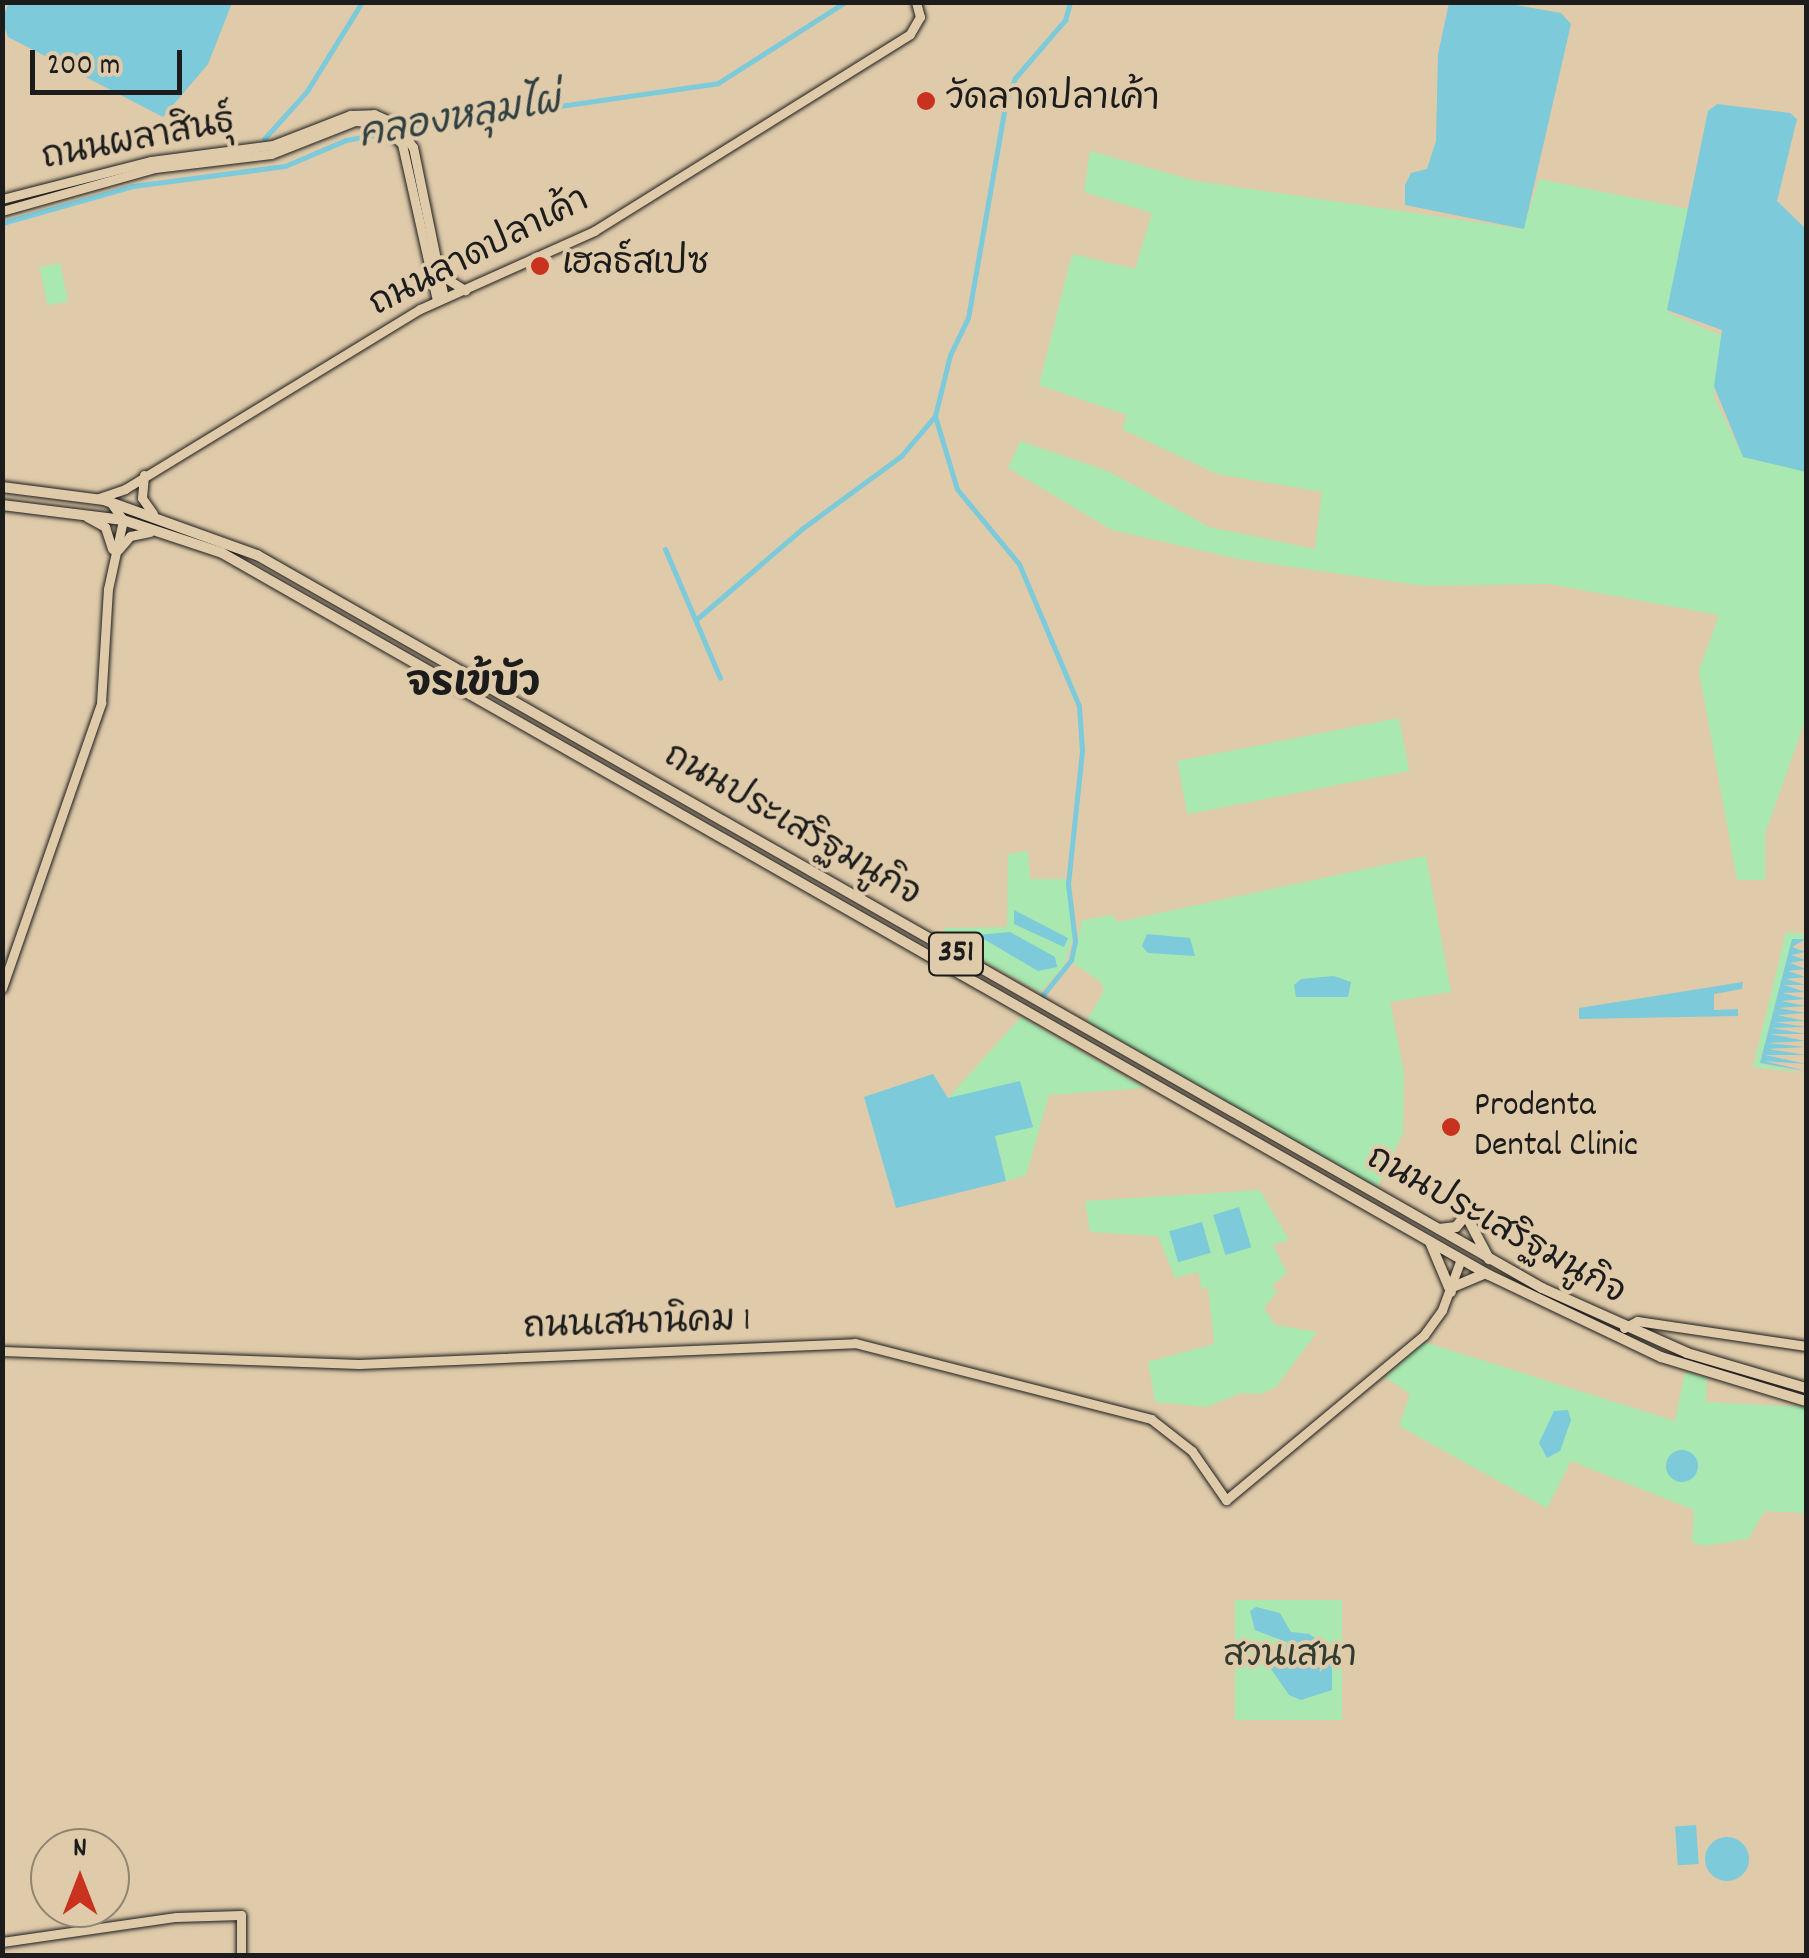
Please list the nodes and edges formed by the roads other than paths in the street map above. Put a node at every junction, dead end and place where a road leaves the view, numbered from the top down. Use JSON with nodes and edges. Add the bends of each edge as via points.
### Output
{"nodes":[{"id":1,"x":916,"y":2,"type":"edge"},
{"id":2,"x":409,"y":152,"type":"junction"},
{"id":3,"x":2,"y":199,"type":"edge"},
{"id":4,"x":2,"y":211,"type":"edge"},
{"id":5,"x":434,"y":276,"type":"junction"},
{"id":6,"x":465,"y":290,"type":"junction"},
{"id":7,"x":441,"y":299,"type":"junction"},
{"id":8,"x":420,"y":309,"type":"junction"},
{"id":9,"x":144,"y":476,"type":"junction"},
{"id":10,"x":2,"y":487,"type":"edge"},
{"id":11,"x":38,"y":489,"type":"junction"},
{"id":12,"x":100,"y":500,"type":"junction"},
{"id":13,"x":2,"y":504,"type":"edge"},
{"id":14,"x":32,"y":506,"type":"junction"},
{"id":15,"x":71,"y":510,"type":"junction"},
{"id":16,"x":153,"y":514,"type":"junction"},
{"id":17,"x":123,"y":520,"type":"junction"},
{"id":18,"x":167,"y":533,"type":"junction"},
{"id":19,"x":114,"y":556,"type":"junction"},
{"id":20,"x":450,"y":662,"type":"junction"},
{"id":21,"x":442,"y":677,"type":"junction"},
{"id":22,"x":496,"y":689,"type":"junction"},
{"id":23,"x":487,"y":702,"type":"junction"},
{"id":24,"x":2,"y":988,"type":"edge"},
{"id":25,"x":1438,"y":1229,"type":"junction"},
{"id":26,"x":1430,"y":1241,"type":"junction"},
{"id":27,"x":1464,"y":1244,"type":"junction"},
{"id":28,"x":1460,"y":1259,"type":"junction"},
{"id":29,"x":1489,"y":1260,"type":"junction"},
{"id":30,"x":1489,"y":1275,"type":"junction"},
{"id":31,"x":1452,"y":1290,"type":"junction"},
{"id":32,"x":1624,"y":1328,"type":"junction"},
{"id":33,"x":1806,"y":1346,"type":"edge"},
{"id":34,"x":2,"y":1351,"type":"edge"},
{"id":35,"x":1806,"y":1388,"type":"edge"},
{"id":36,"x":1806,"y":1401,"type":"edge"},
{"id":37,"x":2,"y":1942,"type":"edge"},
{"id":38,"x":241,"y":1956,"type":"edge"}],
"edges":[{"from":1,"to":6,"type":"main road","name":"ถนนลาดปลาเค้า","via":[[920,16],[910,34],[568,247]]},
{"from":2,"to":3,"type":"main road","name":"ถนนผลาสินธุ์","via":[[389,119],[350,114],[273,145],[151,161]]},
{"from":2,"to":4,"type":"main road","name":"ถนนผลาสินธุ์","via":[[377,122],[355,121],[271,154],[156,168]]},
{"from":2,"to":5,"type":"main road","name":"ถนนผลาสินธุ์"},
{"from":5,"to":6,"type":"main road"},
{"from":5,"to":7,"type":"main road","name":"ถนนผลาสินธุ์"},
{"from":5,"to":8,"type":"main road"},
{"from":6,"to":7,"type":"main road","name":"ถนนลาดปลาเค้า"},
{"from":7,"to":8,"type":"main road","name":"ถนนลาดปลาเค้า"},
{"from":8,"to":9,"type":"main road","name":"ถนนลาดปลาเค้า"},
{"from":9,"to":12,"type":"main road","name":"ถนนลาดปลาเค้า"},
{"from":9,"to":16,"type":"main road","via":[[142,498]]},
{"from":10,"to":11,"type":"main road","name":"ถนนประเสริฐมนูกิจ","number":"351"},
{"from":11,"to":12,"type":"main road","name":"ถนนประเสริฐมนูกิจ","number":"351"},
{"from":11,"to":14,"type":"main road","via":[[63,494],[66,503]]},
{"from":12,"to":16,"type":"main road","name":"ถนนประเสริฐมนูกิจ","number":"351"},
{"from":12,"to":17,"type":"main road","via":[[119,509]]},
{"from":13,"to":14,"type":"main road","name":"ถนนประเสริฐมนูกิจ","number":"351"},
{"from":14,"to":15,"type":"main road","name":"ถนนประเสริฐมนูกิจ","number":"351"},
{"from":15,"to":17,"type":"main road","name":"ถนนประเสริฐมนูกิจ","number":"351"},
{"from":15,"to":19,"type":"main road","via":[[105,527]]},
{"from":16,"to":20,"type":"main road","name":"ถนนประเสริฐมนูกิจ","number":"351","via":[[258,555]]},
{"from":17,"to":18,"type":"main road","name":"ถนนประเสริฐมนูกิจ","number":"351"},
{"from":17,"to":19,"type":"main road"},
{"from":18,"to":19,"type":"main road","via":[[137,533]]},
{"from":18,"to":21,"type":"main road","name":"ถนนประเสริฐมนูกิจ","number":"351","via":[[253,569]]},
{"from":19,"to":24,"type":"main road","via":[[101,703]]},
{"from":20,"to":21,"type":"main road","via":[[458,673]]},
{"from":20,"to":22,"type":"main road","name":"ถนนประเสริฐมนูกิจ","number":"351"},
{"from":21,"to":23,"type":"main road","name":"ถนนประเสริฐมนูกิจ","number":"351"},
{"from":22,"to":23,"type":"main road","via":[[484,691]]},
{"from":22,"to":25,"type":"main road","name":"ถนนประเสริฐมนูกิจ","number":"351"},
{"from":23,"to":26,"type":"main road","name":"ถนนประเสริฐมนูกิจ","number":"351"},
{"from":25,"to":27,"type":"main road","name":"ถนนประเสริฐมนูกิจ","number":"351"},
{"from":25,"to":29,"type":"main road","via":[[1456,1226],[1466,1214]]},
{"from":26,"to":28,"type":"main road","name":"ถนนประเสริฐมนูกิจ","number":"351"},
{"from":26,"to":31,"type":"main road"},
{"from":27,"to":28,"type":"main road"},
{"from":27,"to":29,"type":"main road","name":"ถนนประเสริฐมนูกิจ","number":"351"},
{"from":28,"to":30,"type":"main road","name":"ถนนประเสริฐมนูกิจ","number":"351"},
{"from":28,"to":31,"type":"main road"},
{"from":29,"to":32,"type":"main road","name":"ถนนประเสริฐมนูกิจ","number":"351"},
{"from":30,"to":31,"type":"main road","via":[[1468,1276]]},
{"from":30,"to":36,"type":"main road","name":"ถนนประเสริฐมนูกิจ","number":"351","via":[[1646,1351]]},
{"from":31,"to":34,"type":"main road","name":"ถนนเสนานิคม 1","via":[[1424,1335],[1226,1500],[1192,1451],[1151,1419],[854,1344],[359,1364]]},
{"from":32,"to":33,"type":"main road","via":[[1637,1321]]},
{"from":32,"to":35,"type":"main road","name":"ถนนประเสริฐมนูกิจ","number":"351"},
{"from":37,"to":38,"type":"main road","via":[[178,1916],[241,1916]]}]}
